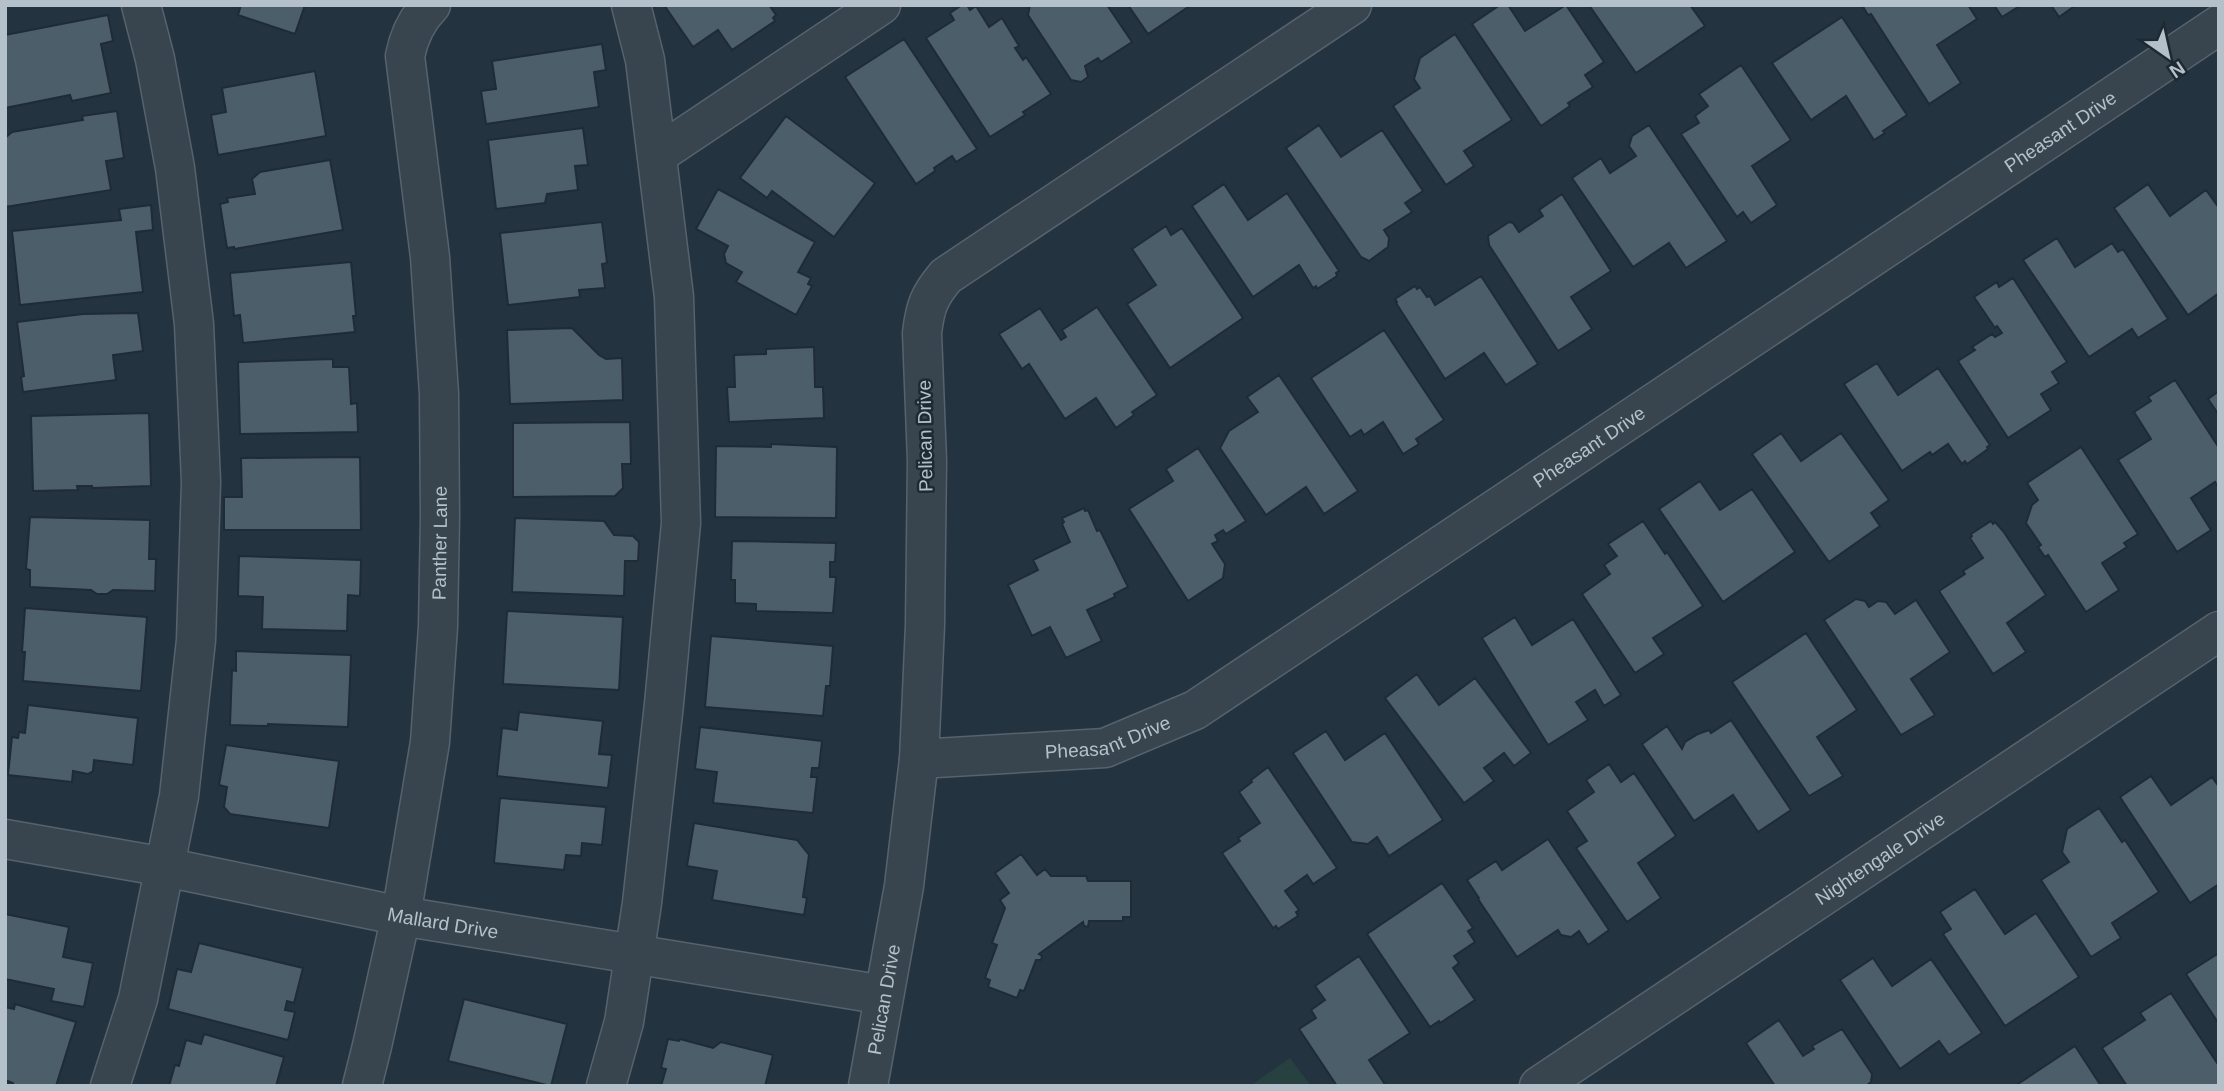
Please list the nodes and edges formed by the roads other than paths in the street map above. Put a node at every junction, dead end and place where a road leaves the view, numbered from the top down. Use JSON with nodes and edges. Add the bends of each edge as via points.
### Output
{"nodes":[{"id":1,"x":141,"y":5,"type":"edge"},
{"id":2,"x":430,"y":5,"type":"edge"},
{"id":3,"x":631,"y":5,"type":"edge"},
{"id":4,"x":881,"y":5,"type":"edge"},
{"id":5,"x":1352,"y":5,"type":"edge"},
{"id":6,"x":2219,"y":25,"type":"edge"},
{"id":7,"x":657,"y":155,"type":"junction"},
{"id":8,"x":2219,"y":631,"type":"edge"},
{"id":9,"x":919,"y":760,"type":"junction"},
{"id":10,"x":5,"y":839,"type":"edge"},
{"id":11,"x":166,"y":867,"type":"junction"},
{"id":12,"x":401,"y":916,"type":"junction"},
{"id":13,"x":634,"y":954,"type":"junction"},
{"id":14,"x":884,"y":995,"type":"junction"},
{"id":15,"x":110,"y":1086,"type":"edge"},
{"id":16,"x":362,"y":1086,"type":"edge"},
{"id":17,"x":606,"y":1086,"type":"edge"},
{"id":18,"x":868,"y":1086,"type":"edge"},
{"id":19,"x":1539,"y":1086,"type":"edge"}],
"edges":[{"from":1,"to":11,"type":"street","via":[[175,168],[194,324],[201,482],[196,639]]},
{"from":2,"to":12,"type":"street","name":"Panther Lane","via":[[410,34],[405,56],[430,257],[439,394],[438,627],[429,742]]},
{"from":3,"to":7,"type":"street","via":[[645,60]]},
{"from":4,"to":7,"type":"street"},
{"from":5,"to":9,"type":"street","name":"Pelican Drive","via":[[946,276],[932,292],[922,333],[927,461]]},
{"from":6,"to":9,"type":"street","name":"Pheasant Drive","via":[[1195,710],[1105,748]]},
{"from":7,"to":13,"type":"street","via":[[674,297],[681,523]]},
{"from":8,"to":19,"type":"street","name":"Nightengale Drive"},
{"from":9,"to":14,"type":"street","name":"Pelican Drive","via":[[904,886]]},
{"from":10,"to":11,"type":"street","name":"Mallard Drive"},
{"from":11,"to":12,"type":"street","name":"Mallard Drive"},
{"from":11,"to":15,"type":"street","via":[[138,999]]},
{"from":12,"to":13,"type":"street","name":"Mallard Drive"},
{"from":12,"to":16,"type":"street","name":"Panther Lane"},
{"from":13,"to":14,"type":"street","name":"Mallard Drive"},
{"from":13,"to":17,"type":"street","via":[[624,1023]]},
{"from":14,"to":18,"type":"street","name":"Pelican Drive"}]}
